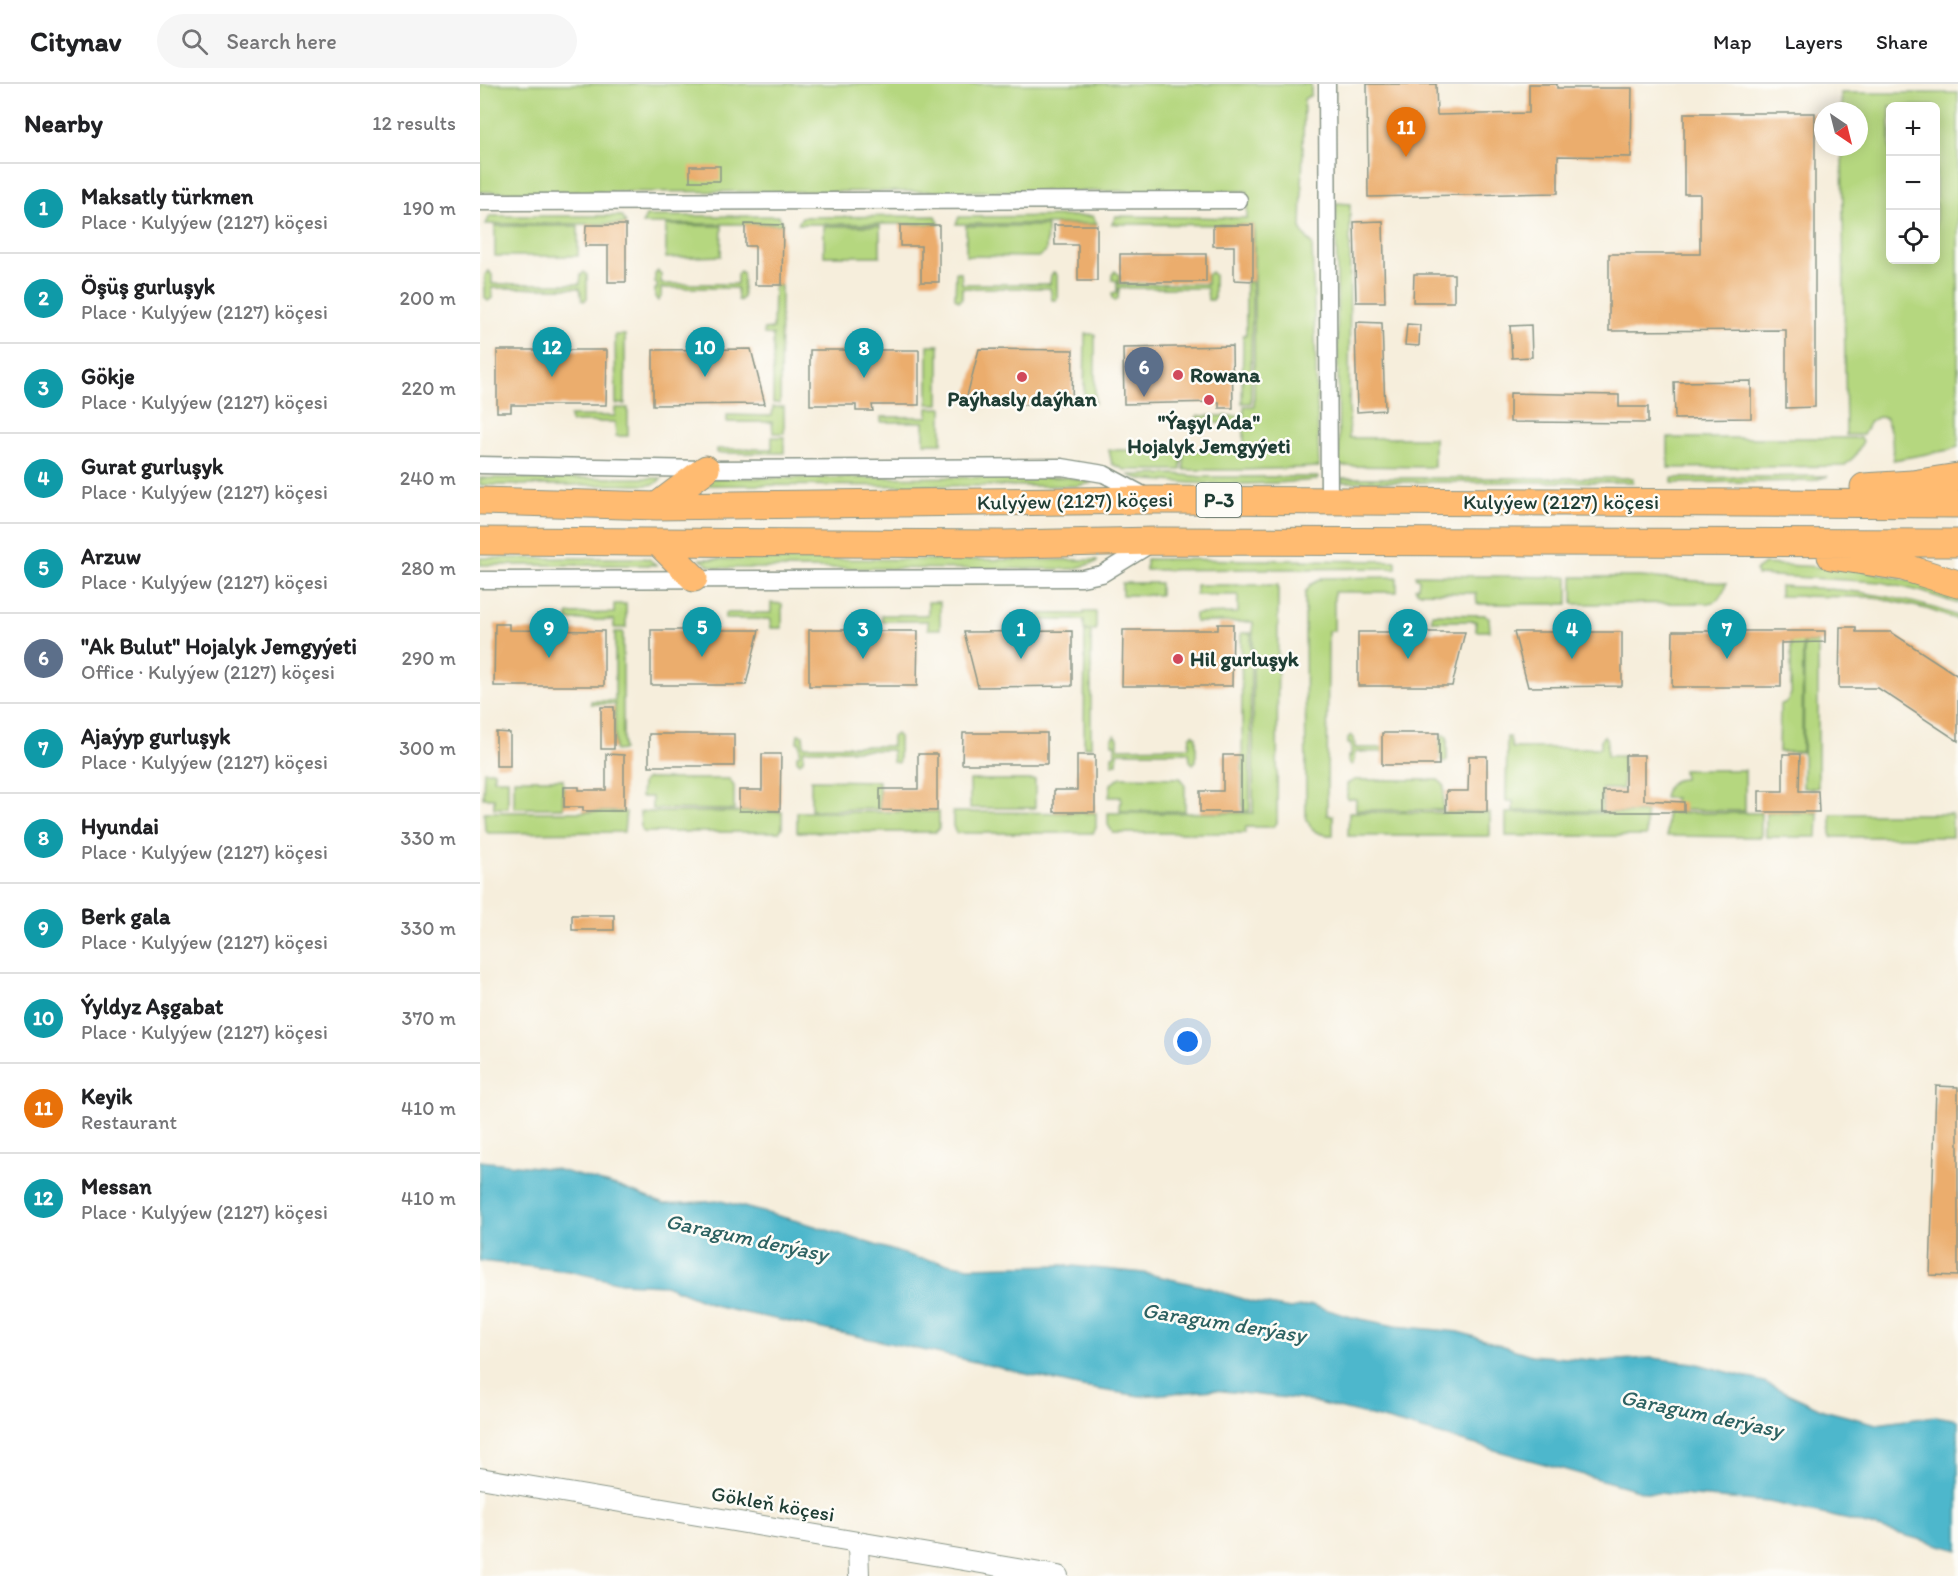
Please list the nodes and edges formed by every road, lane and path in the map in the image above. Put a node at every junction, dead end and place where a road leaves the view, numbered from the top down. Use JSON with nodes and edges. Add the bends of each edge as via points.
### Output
{"nodes":[{"id":1,"x":1327,"y":84,"type":"edge"},
{"id":2,"x":1239,"y":200,"type":"dead end"},
{"id":3,"x":480,"y":202,"type":"edge"},
{"id":4,"x":480,"y":465,"type":"edge"},
{"id":5,"x":706,"y":469,"type":"junction"},
{"id":6,"x":1958,"y":477,"type":"edge"},
{"id":7,"x":1153,"y":500,"type":"junction"},
{"id":8,"x":480,"y":501,"type":"edge"},
{"id":9,"x":1329,"y":501,"type":"junction"},
{"id":10,"x":1754,"y":502,"type":"junction"},
{"id":11,"x":1958,"y":504,"type":"edge"},
{"id":12,"x":657,"y":506,"type":"junction"},
{"id":13,"x":480,"y":541,"type":"edge"},
{"id":14,"x":1155,"y":541,"type":"junction"},
{"id":15,"x":1737,"y":542,"type":"junction"},
{"id":16,"x":659,"y":543,"type":"junction"},
{"id":17,"x":1958,"y":543,"type":"edge"},
{"id":18,"x":694,"y":578,"type":"junction"},
{"id":19,"x":480,"y":580,"type":"edge"},
{"id":20,"x":1958,"y":584,"type":"edge"},
{"id":21,"x":480,"y":1478,"type":"edge"},
{"id":22,"x":858,"y":1543,"type":"junction"},
{"id":23,"x":1025,"y":1573,"type":"edge"},
{"id":24,"x":859,"y":1576,"type":"edge"},
{"id":25,"x":1058,"y":1576,"type":"edge"}],
"edges":[{"from":1,"to":9,"type":"street"},
{"from":2,"to":3,"type":"street"},
{"from":4,"to":5,"type":"street"},
{"from":5,"to":7,"type":"street","via":[[1062,467],[1104,474]]},
{"from":5,"to":12,"type":"highway"},
{"from":6,"to":10,"type":"highway"},
{"from":7,"to":9,"type":"highway","name":"Kulyýew (2127) köçesi","number":"P-3"},
{"from":7,"to":12,"type":"highway","name":"Kulyýew (2127) köçesi","number":"P-3"},
{"from":8,"to":12,"type":"highway","name":"Kulyýew (2127) köçesi","number":"P-3"},
{"from":9,"to":10,"type":"highway","name":"Kulyýew (2127) köçesi","number":"P-3"},
{"from":10,"to":11,"type":"highway","name":"Kulyýew (2127) köçesi","number":"P-3"},
{"from":13,"to":16,"type":"highway","name":"Kulyýew (2127) köçesi","number":"P-3"},
{"from":14,"to":15,"type":"highway","name":"Kulyýew (2127) köçesi","number":"P-3"},
{"from":14,"to":16,"type":"highway","name":"Kulyýew (2127) köçesi","number":"P-3"},
{"from":14,"to":18,"type":"street","via":[[1102,574],[1082,578]]},
{"from":15,"to":17,"type":"highway","name":"Kulyýew (2127) köçesi","number":"P-3"},
{"from":15,"to":20,"type":"highway","via":[[1903,567]]},
{"from":16,"to":18,"type":"highway"},
{"from":18,"to":19,"type":"street"},
{"from":21,"to":22,"type":"street","name":"Gökleň köçesi"},
{"from":22,"to":23,"type":"street","name":"Gökleň köçesi"},
{"from":22,"to":24,"type":"street"},
{"from":23,"to":25,"type":"street","name":"Gökleň köçesi"}]}
